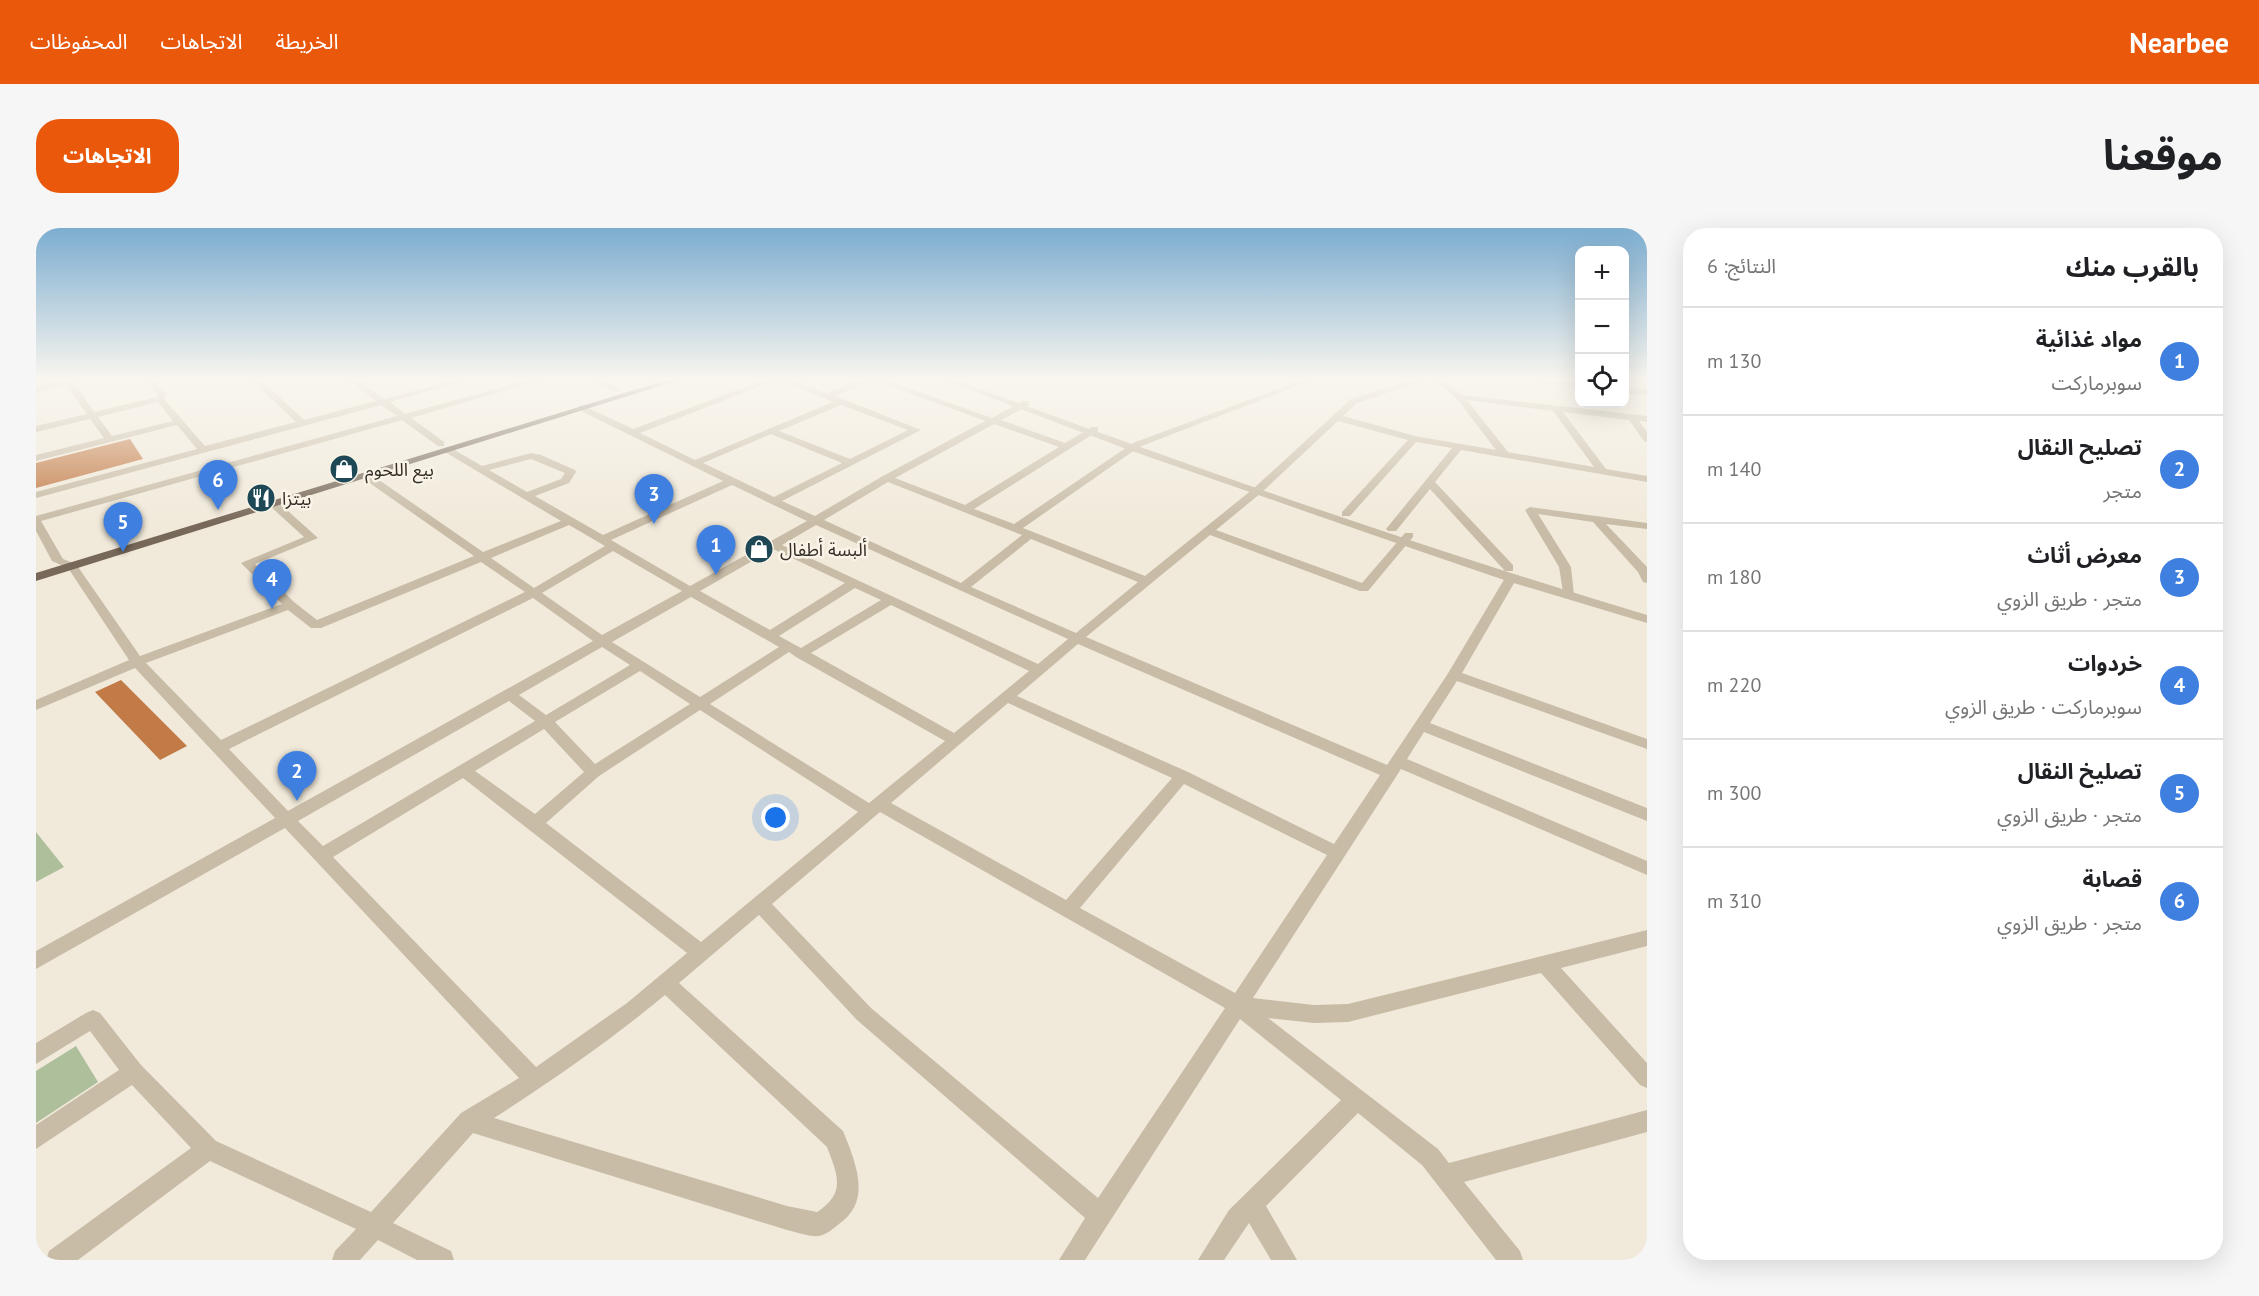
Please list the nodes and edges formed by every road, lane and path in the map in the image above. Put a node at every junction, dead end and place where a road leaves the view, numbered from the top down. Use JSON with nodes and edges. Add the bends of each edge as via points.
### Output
{"nodes":[{"id":1,"x":103,"y":428,"type":"edge"},
{"id":2,"x":154,"y":428,"type":"edge"},
{"id":3,"x":184,"y":428,"type":"edge"},
{"id":4,"x":283,"y":428,"type":"edge"},
{"id":5,"x":362,"y":428,"type":"edge"},
{"id":6,"x":418,"y":428,"type":"edge"},
{"id":7,"x":502,"y":428,"type":"edge"},
{"id":8,"x":511,"y":428,"type":"edge"},
{"id":9,"x":622,"y":428,"type":"edge"},
{"id":10,"x":645,"y":428,"type":"edge"},
{"id":11,"x":778,"y":428,"type":"edge"},
{"id":12,"x":911,"y":428,"type":"edge"},
{"id":13,"x":980,"y":428,"type":"edge"},
{"id":14,"x":1013,"y":428,"type":"edge"},
{"id":15,"x":1085,"y":428,"type":"edge"},
{"id":16,"x":1181,"y":428,"type":"edge"},
{"id":17,"x":1328,"y":428,"type":"edge"},
{"id":18,"x":1375,"y":428,"type":"edge"},
{"id":19,"x":1484,"y":428,"type":"edge"},
{"id":20,"x":1571,"y":428,"type":"edge"},
{"id":21,"x":771,"y":431,"type":"junction"},
{"id":22,"x":1093,"y":431,"type":"junction"},
{"id":23,"x":632,"y":433,"type":"junction"},
{"id":24,"x":110,"y":439,"type":"junction"},
{"id":25,"x":1414,"y":439,"type":"junction"},
{"id":26,"x":1064,"y":446,"type":"junction"},
{"id":27,"x":1134,"y":446,"type":"junction"},
{"id":28,"x":1459,"y":446,"type":"junction"},
{"id":29,"x":445,"y":447,"type":"junction"},
{"id":30,"x":203,"y":450,"type":"junction"},
{"id":31,"x":1504,"y":454,"type":"junction"},
{"id":32,"x":36,"y":458,"type":"edge"},
{"id":33,"x":850,"y":463,"type":"junction"},
{"id":34,"x":693,"y":464,"type":"junction"},
{"id":35,"x":481,"y":469,"type":"junction"},
{"id":36,"x":1602,"y":471,"type":"junction"},
{"id":37,"x":365,"y":476,"type":"junction"},
{"id":38,"x":887,"y":478,"type":"junction"},
{"id":39,"x":1647,"y":479,"type":"edge"},
{"id":40,"x":732,"y":481,"type":"junction"},
{"id":41,"x":1429,"y":482,"type":"junction"},
{"id":42,"x":1260,"y":489,"type":"junction"},
{"id":43,"x":36,"y":495,"type":"edge"},
{"id":44,"x":526,"y":496,"type":"junction"},
{"id":45,"x":774,"y":501,"type":"junction"},
{"id":46,"x":274,"y":504,"type":"junction"},
{"id":47,"x":967,"y":508,"type":"junction"},
{"id":48,"x":1346,"y":514,"type":"junction"},
{"id":49,"x":1596,"y":519,"type":"junction"},
{"id":50,"x":36,"y":520,"type":"edge"},
{"id":51,"x":817,"y":520,"type":"junction"},
{"id":52,"x":570,"y":521,"type":"junction"},
{"id":53,"x":1647,"y":526,"type":"edge"},
{"id":54,"x":1016,"y":528,"type":"junction"},
{"id":55,"x":1392,"y":529,"type":"junction"},
{"id":56,"x":1208,"y":531,"type":"junction"},
{"id":57,"x":1031,"y":534,"type":"junction"},
{"id":58,"x":1406,"y":538,"type":"junction"},
{"id":59,"x":607,"y":543,"type":"junction"},
{"id":60,"x":773,"y":545,"type":"junction"},
{"id":61,"x":484,"y":558,"type":"junction"},
{"id":62,"x":65,"y":563,"type":"junction"},
{"id":63,"x":36,"y":568,"type":"edge"},
{"id":64,"x":1510,"y":573,"type":"junction"},
{"id":65,"x":36,"y":577,"type":"edge"},
{"id":66,"x":1647,"y":579,"type":"edge"},
{"id":67,"x":1147,"y":581,"type":"junction"},
{"id":68,"x":854,"y":583,"type":"junction"},
{"id":69,"x":963,"y":587,"type":"junction"},
{"id":70,"x":690,"y":591,"type":"junction"},
{"id":71,"x":533,"y":593,"type":"junction"},
{"id":72,"x":1568,"y":595,"type":"junction"},
{"id":73,"x":890,"y":600,"type":"junction"},
{"id":74,"x":290,"y":605,"type":"junction"},
{"id":75,"x":1647,"y":619,"type":"edge"},
{"id":76,"x":770,"y":636,"type":"junction"},
{"id":77,"x":1076,"y":639,"type":"junction"},
{"id":78,"x":602,"y":641,"type":"junction"},
{"id":79,"x":795,"y":650,"type":"junction"},
{"id":80,"x":137,"y":662,"type":"junction"},
{"id":81,"x":640,"y":665,"type":"junction"},
{"id":82,"x":1039,"y":670,"type":"junction"},
{"id":83,"x":1454,"y":675,"type":"junction"},
{"id":84,"x":509,"y":694,"type":"junction"},
{"id":85,"x":1007,"y":697,"type":"junction"},
{"id":86,"x":700,"y":703,"type":"junction"},
{"id":87,"x":36,"y":705,"type":"edge"},
{"id":88,"x":545,"y":721,"type":"junction"},
{"id":89,"x":1421,"y":725,"type":"junction"},
{"id":90,"x":955,"y":740,"type":"junction"},
{"id":91,"x":1647,"y":744,"type":"edge"},
{"id":92,"x":218,"y":748,"type":"junction"},
{"id":93,"x":1393,"y":767,"type":"junction"},
{"id":94,"x":463,"y":770,"type":"junction"},
{"id":95,"x":594,"y":772,"type":"junction"},
{"id":96,"x":1182,"y":776,"type":"junction"},
{"id":97,"x":875,"y":808,"type":"junction"},
{"id":98,"x":1647,"y":815,"type":"edge"},
{"id":99,"x":285,"y":820,"type":"junction"},
{"id":100,"x":535,"y":823,"type":"junction"},
{"id":101,"x":1337,"y":853,"type":"junction"},
{"id":102,"x":321,"y":856,"type":"junction"},
{"id":103,"x":1647,"y":868,"type":"edge"},
{"id":104,"x":760,"y":904,"type":"junction"},
{"id":105,"x":1068,"y":910,"type":"junction"},
{"id":106,"x":1647,"y":938,"type":"edge"},
{"id":107,"x":701,"y":953,"type":"junction"},
{"id":108,"x":36,"y":961,"type":"edge"},
{"id":109,"x":1545,"y":964,"type":"junction"},
{"id":110,"x":665,"y":983,"type":"junction"},
{"id":111,"x":1237,"y":1005,"type":"junction"},
{"id":112,"x":36,"y":1054,"type":"edge"},
{"id":113,"x":134,"y":1071,"type":"junction"},
{"id":114,"x":1647,"y":1078,"type":"edge"},
{"id":115,"x":535,"y":1080,"type":"junction"},
{"id":116,"x":1357,"y":1099,"type":"junction"},
{"id":117,"x":469,"y":1120,"type":"junction"},
{"id":118,"x":1647,"y":1121,"type":"edge"},
{"id":119,"x":36,"y":1138,"type":"edge"},
{"id":120,"x":208,"y":1149,"type":"junction"},
{"id":121,"x":1445,"y":1176,"type":"junction"},
{"id":122,"x":1251,"y":1204,"type":"junction"},
{"id":123,"x":1100,"y":1215,"type":"junction"},
{"id":124,"x":375,"y":1226,"type":"junction"},
{"id":125,"x":58,"y":1260,"type":"edge"},
{"id":126,"x":344,"y":1260,"type":"edge"},
{"id":127,"x":442,"y":1260,"type":"edge"},
{"id":128,"x":1071,"y":1260,"type":"edge"},
{"id":129,"x":1210,"y":1260,"type":"edge"},
{"id":130,"x":1285,"y":1260,"type":"edge"},
{"id":131,"x":1510,"y":1260,"type":"edge"}],
"edges":[{"from":1,"to":24,"type":"street"},
{"from":2,"to":24,"type":"street"},
{"from":3,"to":30,"type":"street"},
{"from":4,"to":30,"type":"street"},
{"from":5,"to":50,"type":"street"},
{"from":6,"to":29,"type":"street"},
{"from":7,"to":29,"type":"main road"},
{"from":8,"to":29,"type":"main road"},
{"from":9,"to":23,"type":"street"},
{"from":10,"to":23,"type":"street"},
{"from":11,"to":21,"type":"street"},
{"from":12,"to":33,"type":"street","via":[[916,430]]},
{"from":13,"to":38,"type":"street"},
{"from":14,"to":26,"type":"street"},
{"from":15,"to":22,"type":"street"},
{"from":16,"to":27,"type":"street"},
{"from":17,"to":42,"type":"street"},
{"from":18,"to":25,"type":"street"},
{"from":19,"to":31,"type":"street"},
{"from":20,"to":36,"type":"street"},
{"from":21,"to":33,"type":"street"},
{"from":21,"to":34,"type":"street"},
{"from":22,"to":26,"type":"street"},
{"from":22,"to":27,"type":"street"},
{"from":23,"to":34,"type":"street"},
{"from":24,"to":32,"type":"street"},
{"from":25,"to":28,"type":"street"},
{"from":25,"to":48,"type":"street"},
{"from":26,"to":47,"type":"street"},
{"from":27,"to":42,"type":"street"},
{"from":27,"to":54,"type":"street"},
{"from":28,"to":31,"type":"street"},
{"from":28,"to":41,"type":"street"},
{"from":29,"to":35,"type":"street"},
{"from":29,"to":37,"type":"main road"},
{"from":29,"to":62,"type":"main road"},
{"from":30,"to":43,"type":"street"},
{"from":31,"to":36,"type":"street"},
{"from":33,"to":45,"type":"street"},
{"from":34,"to":40,"type":"street"},
{"from":35,"to":44,"type":"street"},
{"from":35,"to":44,"type":"street","via":[[531,456],[571,472],[565,480]]},
{"from":36,"to":39,"type":"street"},
{"from":37,"to":46,"type":"main road"},
{"from":37,"to":61,"type":"street"},
{"from":38,"to":47,"type":"street"},
{"from":38,"to":51,"type":"street"},
{"from":40,"to":45,"type":"street"},
{"from":40,"to":59,"type":"street"},
{"from":41,"to":55,"type":"street"},
{"from":41,"to":64,"type":"street"},
{"from":42,"to":48,"type":"street"},
{"from":42,"to":56,"type":"street"},
{"from":42,"to":58,"type":"street"},
{"from":44,"to":52,"type":"street"},
{"from":45,"to":51,"type":"street"},
{"from":46,"to":62,"type":"main road"},
{"from":46,"to":74,"type":"street","via":[[312,538],[248,563]]},
{"from":47,"to":54,"type":"street"},
{"from":48,"to":55,"type":"street"},
{"from":49,"to":53,"type":"street"},
{"from":49,"to":66,"type":"street"},
{"from":49,"to":72,"type":"street","via":[[1530,510],[1565,567]]},
{"from":50,"to":62,"type":"street"},
{"from":51,"to":60,"type":"street"},
{"from":51,"to":69,"type":"street"},
{"from":52,"to":59,"type":"street"},
{"from":52,"to":61,"type":"street"},
{"from":54,"to":57,"type":"street"},
{"from":55,"to":58,"type":"street"},
{"from":56,"to":58,"type":"street","via":[[1364,588]]},
{"from":56,"to":67,"type":"street"},
{"from":57,"to":67,"type":"street"},
{"from":57,"to":69,"type":"street"},
{"from":58,"to":64,"type":"street"},
{"from":59,"to":70,"type":"street"},
{"from":59,"to":71,"type":"street"},
{"from":60,"to":68,"type":"street"},
{"from":60,"to":70,"type":"street"},
{"from":61,"to":71,"type":"street"},
{"from":61,"to":74,"type":"street","via":[[316,625]]},
{"from":62,"to":63,"type":"main road"},
{"from":62,"to":65,"type":"main road"},
{"from":62,"to":80,"type":"street"},
{"from":64,"to":72,"type":"street"},
{"from":64,"to":83,"type":"street"},
{"from":67,"to":77,"type":"street"},
{"from":68,"to":73,"type":"street"},
{"from":68,"to":76,"type":"street"},
{"from":69,"to":77,"type":"street"},
{"from":70,"to":76,"type":"street"},
{"from":70,"to":78,"type":"street"},
{"from":71,"to":78,"type":"street"},
{"from":71,"to":92,"type":"street"},
{"from":72,"to":75,"type":"street"},
{"from":73,"to":79,"type":"street"},
{"from":73,"to":82,"type":"street"},
{"from":74,"to":80,"type":"street"},
{"from":76,"to":79,"type":"street"},
{"from":77,"to":82,"type":"street"},
{"from":77,"to":93,"type":"street"},
{"from":78,"to":81,"type":"street"},
{"from":78,"to":84,"type":"street"},
{"from":79,"to":86,"type":"street"},
{"from":79,"to":90,"type":"street"},
{"from":80,"to":87,"type":"street"},
{"from":80,"to":92,"type":"street"},
{"from":81,"to":86,"type":"street"},
{"from":81,"to":88,"type":"street"},
{"from":82,"to":85,"type":"street"},
{"from":83,"to":89,"type":"street"},
{"from":83,"to":91,"type":"street"},
{"from":84,"to":88,"type":"street"},
{"from":84,"to":99,"type":"street"},
{"from":85,"to":90,"type":"street"},
{"from":85,"to":96,"type":"street"},
{"from":86,"to":95,"type":"street"},
{"from":86,"to":97,"type":"street"},
{"from":88,"to":94,"type":"street"},
{"from":88,"to":95,"type":"street"},
{"from":89,"to":93,"type":"street"},
{"from":89,"to":98,"type":"street"},
{"from":90,"to":97,"type":"street"},
{"from":92,"to":99,"type":"street"},
{"from":93,"to":101,"type":"street"},
{"from":93,"to":103,"type":"street"},
{"from":94,"to":100,"type":"street"},
{"from":94,"to":102,"type":"street"},
{"from":95,"to":100,"type":"street"},
{"from":96,"to":101,"type":"street"},
{"from":96,"to":105,"type":"street"},
{"from":97,"to":104,"type":"street"},
{"from":97,"to":105,"type":"street"},
{"from":99,"to":102,"type":"street"},
{"from":99,"to":108,"type":"street"},
{"from":100,"to":107,"type":"street"},
{"from":101,"to":111,"type":"street"},
{"from":102,"to":115,"type":"street"},
{"from":104,"to":107,"type":"street"},
{"from":104,"to":123,"type":"street","via":[[864,1014]]},
{"from":105,"to":111,"type":"street"},
{"from":106,"to":109,"type":"street"},
{"from":107,"to":110,"type":"street"},
{"from":109,"to":111,"type":"street","via":[[1348,1013],[1314,1014]]},
{"from":109,"to":114,"type":"street"},
{"from":110,"to":115,"type":"street"},
{"from":110,"to":117,"type":"street","via":[[835,1139],[849,1187],[842,1207],[819,1224],[787,1218]]},
{"from":111,"to":116,"type":"street"},
{"from":111,"to":123,"type":"street"},
{"from":112,"to":113,"type":"street","via":[[93,1018]]},
{"from":113,"to":119,"type":"street"},
{"from":113,"to":120,"type":"street"},
{"from":115,"to":117,"type":"street"},
{"from":116,"to":121,"type":"street","via":[[1430,1157]]},
{"from":116,"to":122,"type":"street"},
{"from":117,"to":124,"type":"street"},
{"from":118,"to":121,"type":"street"},
{"from":120,"to":124,"type":"street"},
{"from":120,"to":125,"type":"street"},
{"from":121,"to":131,"type":"street"},
{"from":122,"to":129,"type":"street","via":[[1237,1218]]},
{"from":122,"to":130,"type":"street"},
{"from":123,"to":128,"type":"street"},
{"from":124,"to":126,"type":"street"},
{"from":124,"to":127,"type":"street"}]}
